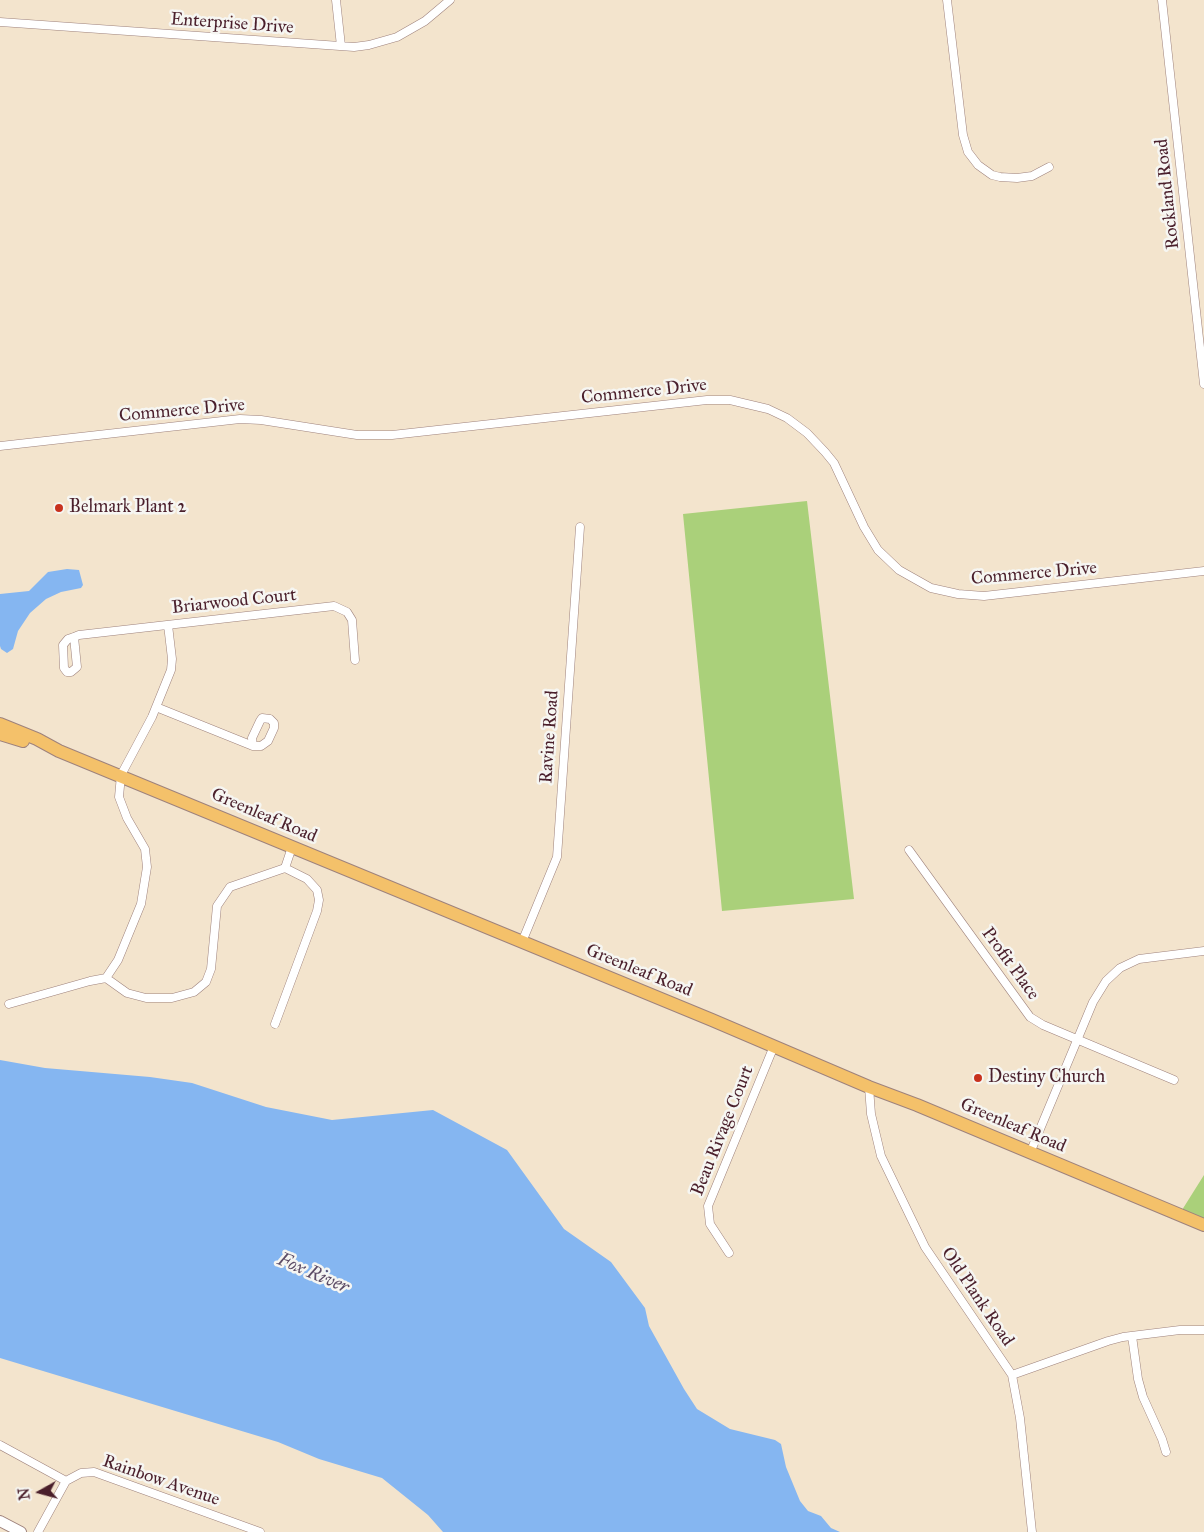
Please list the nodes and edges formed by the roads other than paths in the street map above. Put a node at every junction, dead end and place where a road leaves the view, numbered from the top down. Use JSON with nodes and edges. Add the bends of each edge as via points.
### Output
{"nodes":[{"id":1,"x":336,"y":0,"type":"edge"},
{"id":2,"x":450,"y":0,"type":"edge"},
{"id":3,"x":947,"y":0,"type":"edge"},
{"id":4,"x":1162,"y":0,"type":"edge"},
{"id":5,"x":0,"y":22,"type":"edge"},
{"id":6,"x":342,"y":46,"type":"junction"},
{"id":7,"x":1050,"y":167,"type":"dead end"},
{"id":8,"x":1204,"y":384,"type":"edge"},
{"id":9,"x":0,"y":446,"type":"edge"},
{"id":10,"x":580,"y":527,"type":"dead end"},
{"id":11,"x":1204,"y":571,"type":"edge"},
{"id":12,"x":168,"y":625,"type":"junction"},
{"id":13,"x":74,"y":637,"type":"dead end"},
{"id":14,"x":355,"y":660,"type":"dead end"},
{"id":15,"x":156,"y":707,"type":"junction"},
{"id":16,"x":0,"y":724,"type":"edge"},
{"id":17,"x":0,"y":734,"type":"edge"},
{"id":18,"x":253,"y":746,"type":"dead end"},
{"id":19,"x":59,"y":751,"type":"junction"},
{"id":20,"x":121,"y":775,"type":"junction"},
{"id":21,"x":292,"y":846,"type":"junction"},
{"id":22,"x":909,"y":850,"type":"dead end"},
{"id":23,"x":285,"y":868,"type":"junction"},
{"id":24,"x":522,"y":942,"type":"junction"},
{"id":25,"x":1204,"y":951,"type":"edge"},
{"id":26,"x":106,"y":978,"type":"junction"},
{"id":27,"x":9,"y":1004,"type":"dead end"},
{"id":28,"x":275,"y":1024,"type":"dead end"},
{"id":29,"x":1077,"y":1039,"type":"junction"},
{"id":30,"x":774,"y":1046,"type":"junction"},
{"id":31,"x":1174,"y":1080,"type":"dead end"},
{"id":32,"x":869,"y":1087,"type":"junction"},
{"id":33,"x":1030,"y":1152,"type":"junction"},
{"id":34,"x":1204,"y":1225,"type":"edge"},
{"id":35,"x":729,"y":1253,"type":"dead end"},
{"id":36,"x":1204,"y":1330,"type":"edge"},
{"id":37,"x":1132,"y":1336,"type":"junction"},
{"id":38,"x":1012,"y":1375,"type":"junction"},
{"id":39,"x":0,"y":1445,"type":"edge"},
{"id":40,"x":1166,"y":1452,"type":"dead end"},
{"id":41,"x":66,"y":1481,"type":"junction"},
{"id":42,"x":0,"y":1520,"type":"edge"},
{"id":43,"x":21,"y":1532,"type":"edge"},
{"id":44,"x":38,"y":1532,"type":"edge"},
{"id":45,"x":260,"y":1532,"type":"edge"},
{"id":46,"x":1032,"y":1532,"type":"edge"}],
"edges":[{"from":1,"to":6,"type":"street"},
{"from":2,"to":6,"type":"street","name":"Enterprise Drive","via":[[425,21],[397,37],[369,45]]},
{"from":3,"to":7,"type":"street","via":[[963,135],[972,159],[984,171],[1000,178],[1032,176]]},
{"from":4,"to":8,"type":"street","name":"Rockland Road"},
{"from":5,"to":6,"type":"street","name":"Enterprise Drive"},
{"from":9,"to":11,"type":"street","name":"Commerce Drive","via":[[240,419],[357,435],[392,435],[730,400],[768,409],[807,433],[834,463],[878,550],[899,570],[931,588],[984,596]]},
{"from":10,"to":24,"type":"street","name":"Ravine Road","via":[[557,857]]},
{"from":12,"to":13,"type":"street","name":"Briarwood Court"},
{"from":12,"to":14,"type":"street","name":"Briarwood Court","via":[[338,607],[352,620]]},
{"from":12,"to":15,"type":"street","via":[[172,665]]},
{"from":15,"to":18,"type":"street"},
{"from":15,"to":20,"type":"street"},
{"from":16,"to":19,"type":"main road","name":"Greenleaf Road"},
{"from":17,"to":19,"type":"main road","name":"Greenleaf Road"},
{"from":19,"to":20,"type":"main road","name":"Greenleaf Road"},
{"from":20,"to":21,"type":"main road","name":"Greenleaf Road"},
{"from":20,"to":26,"type":"street","via":[[119,797],[145,849],[147,867],[141,904],[118,960]]},
{"from":21,"to":23,"type":"street"},
{"from":21,"to":24,"type":"main road","name":"Greenleaf Road"},
{"from":22,"to":29,"type":"street","name":"Profit Place","via":[[1028,1014],[1037,1022]]},
{"from":23,"to":26,"type":"street","via":[[230,887],[217,906],[211,969],[206,982],[194,992],[172,998],[146,998],[127,993]]},
{"from":23,"to":28,"type":"street","via":[[307,879],[317,890],[319,900]]},
{"from":24,"to":30,"type":"main road","name":"Greenleaf Road"},
{"from":25,"to":29,"type":"street","via":[[1144,958],[1120,968],[1100,988]]},
{"from":26,"to":27,"type":"street"},
{"from":29,"to":31,"type":"street","name":"Profit Place"},
{"from":29,"to":33,"type":"street"},
{"from":30,"to":32,"type":"main road","name":"Greenleaf Road"},
{"from":30,"to":35,"type":"street","name":"Beau Rivage Court","via":[[708,1206],[710,1224]]},
{"from":32,"to":33,"type":"main road","name":"Greenleaf Road"},
{"from":32,"to":38,"type":"street","name":"Old Plank Road","via":[[880,1156],[925,1247]]},
{"from":33,"to":34,"type":"main road","name":"Greenleaf Road"},
{"from":36,"to":37,"type":"street"},
{"from":37,"to":38,"type":"street","via":[[1108,1341]]},
{"from":37,"to":40,"type":"street","via":[[1140,1388]]},
{"from":38,"to":46,"type":"street","name":"Old Plank Road","via":[[1020,1418]]},
{"from":39,"to":41,"type":"street"},
{"from":41,"to":44,"type":"street"},
{"from":41,"to":45,"type":"street","name":"Rainbow Avenue","via":[[81,1473],[94,1472]]},
{"from":42,"to":43,"type":"street"}]}
